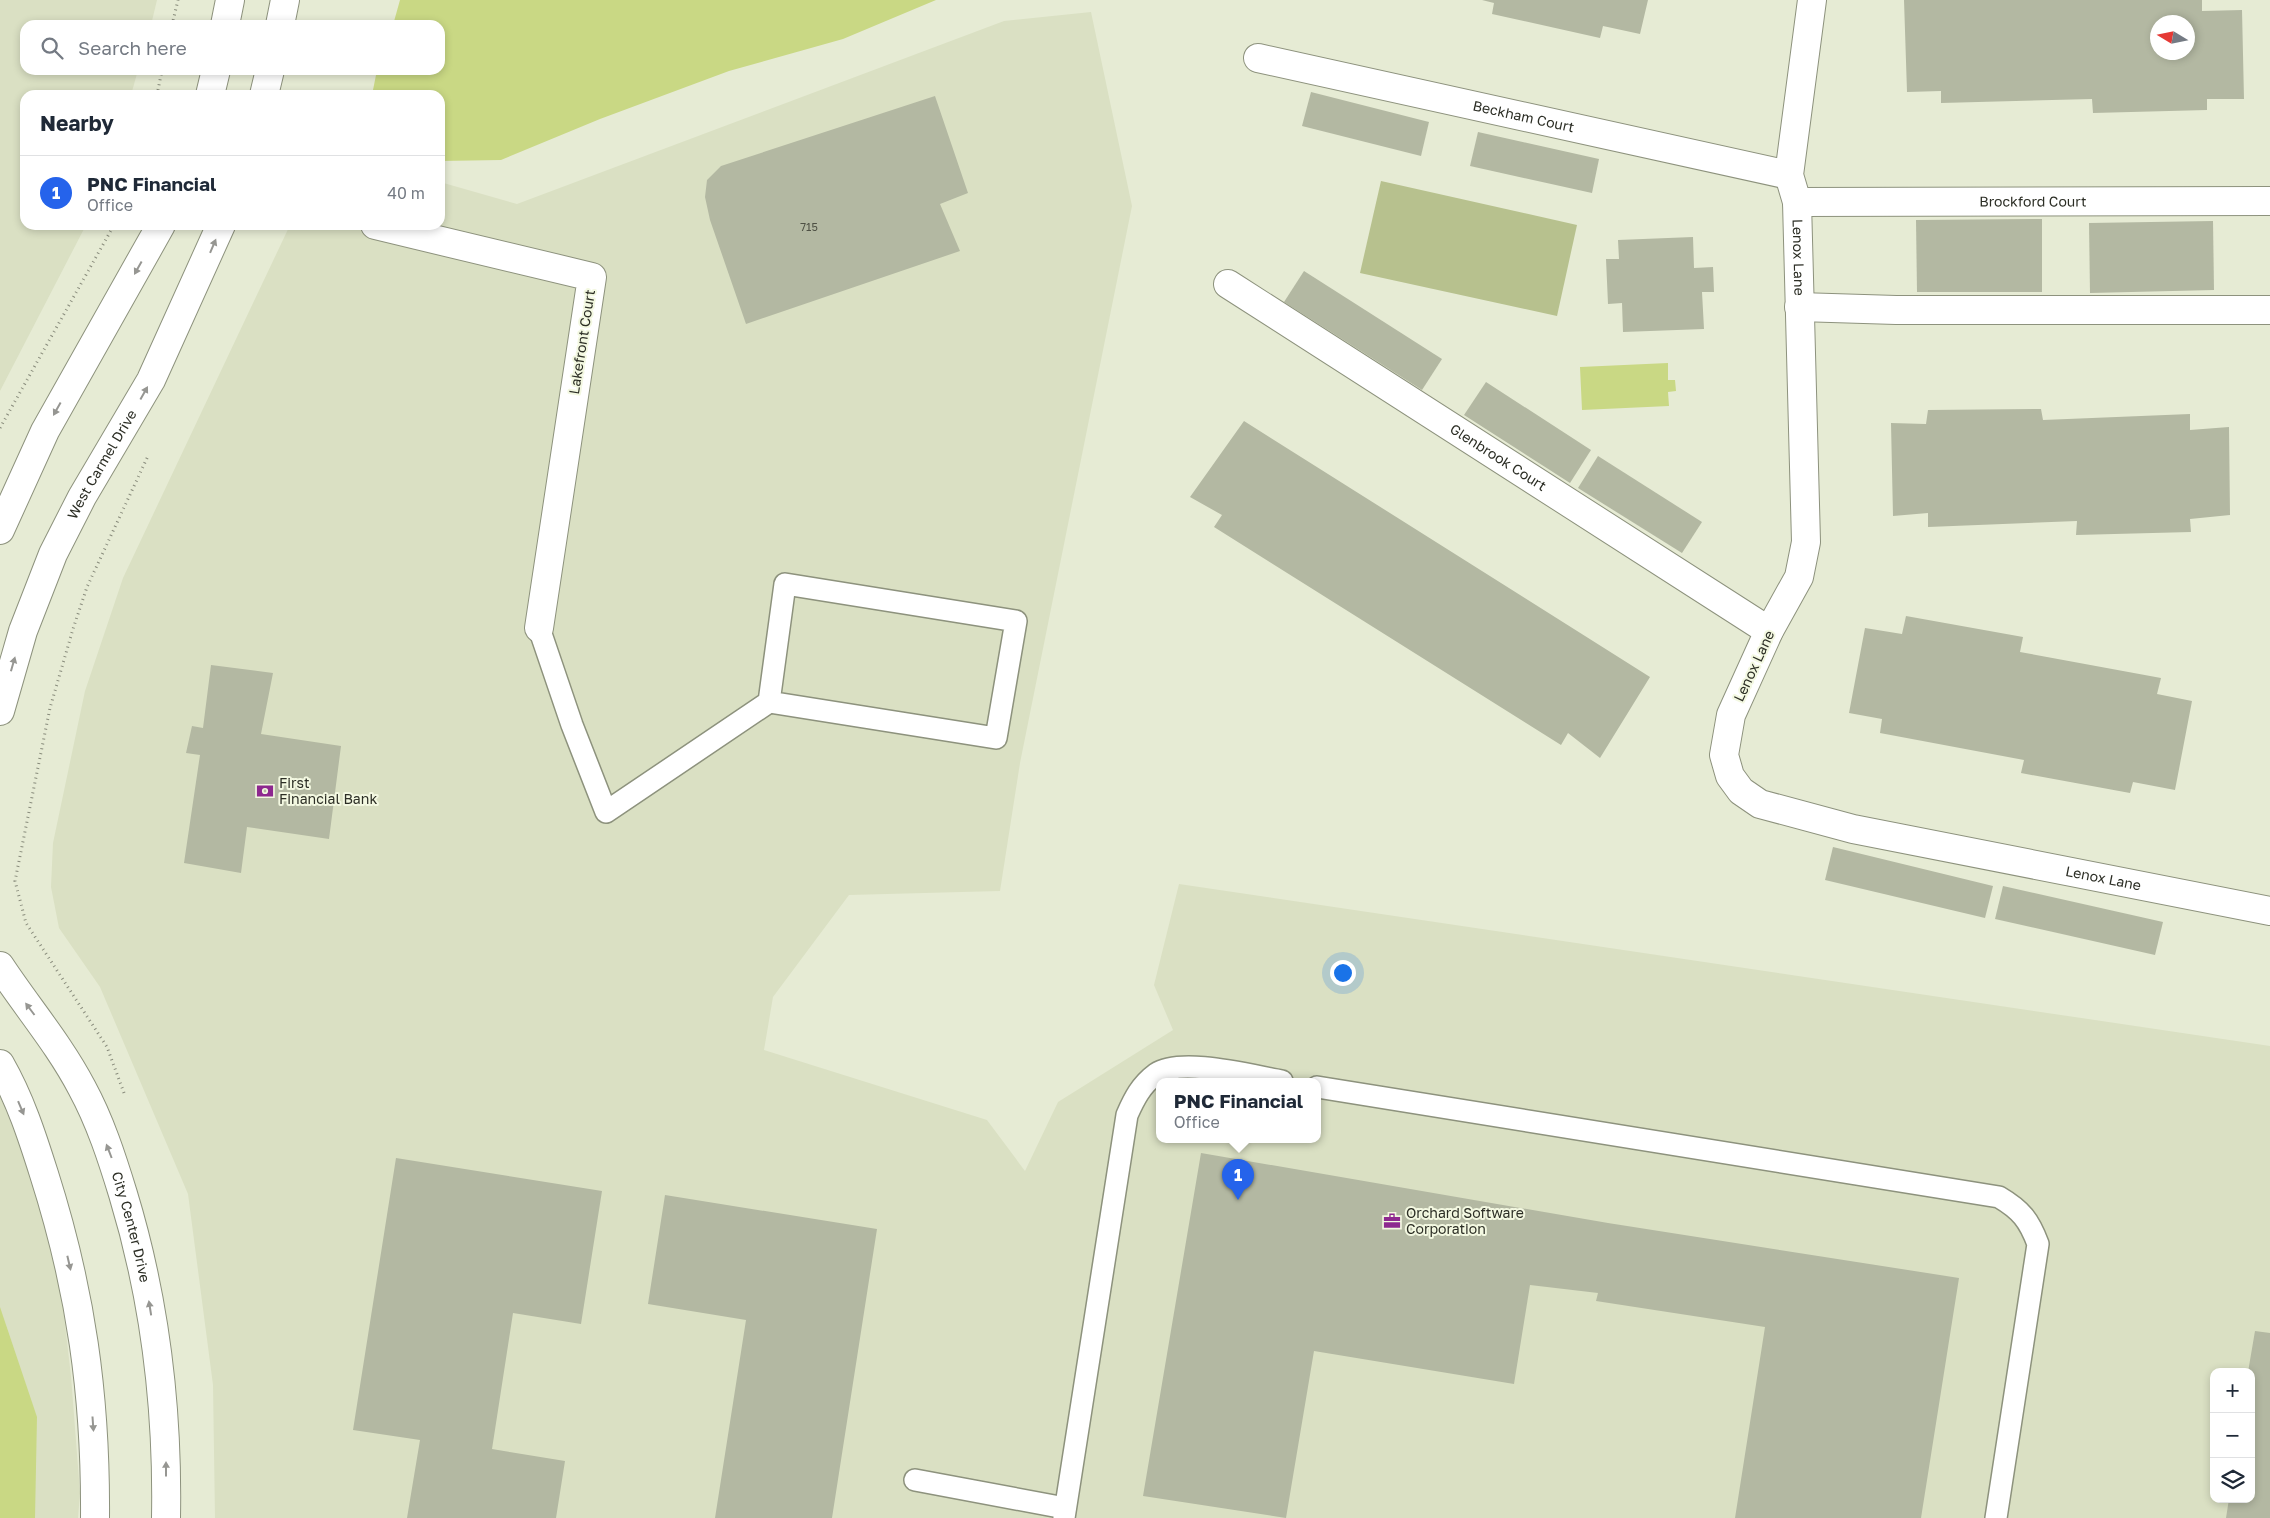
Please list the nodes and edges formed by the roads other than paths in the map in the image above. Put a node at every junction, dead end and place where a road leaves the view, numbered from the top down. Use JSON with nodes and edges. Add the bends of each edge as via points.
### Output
{"nodes":[{"id":1,"x":230,"y":0,"type":"edge"},
{"id":2,"x":285,"y":0,"type":"edge"},
{"id":3,"x":1812,"y":0,"type":"edge"},
{"id":4,"x":226,"y":20,"type":"edge"},
{"id":5,"x":281,"y":20,"type":"edge"},
{"id":6,"x":1258,"y":58,"type":"dead end"},
{"id":7,"x":215,"y":75,"type":"edge"},
{"id":8,"x":269,"y":75,"type":"edge"},
{"id":9,"x":211,"y":90,"type":"edge"},
{"id":10,"x":265,"y":90,"type":"edge"},
{"id":11,"x":1789,"y":175,"type":"junction"},
{"id":12,"x":2270,"y":201,"type":"edge"},
{"id":13,"x":1797,"y":202,"type":"junction"},
{"id":14,"x":158,"y":230,"type":"edge"},
{"id":15,"x":219,"y":230,"type":"edge"},
{"id":16,"x":396,"y":230,"type":"edge"},
{"id":17,"x":1228,"y":284,"type":"dead end"},
{"id":18,"x":1799,"y":307,"type":"junction"},
{"id":19,"x":2270,"y":310,"type":"edge"},
{"id":20,"x":0,"y":530,"type":"edge"},
{"id":21,"x":539,"y":628,"type":"joint"},
{"id":22,"x":1769,"y":631,"type":"junction"},
{"id":23,"x":769,"y":702,"type":"junction"},
{"id":24,"x":0,"y":711,"type":"edge"},
{"id":25,"x":2270,"y":910,"type":"edge"},
{"id":26,"x":0,"y":966,"type":"edge"},
{"id":27,"x":0,"y":1064,"type":"edge"},
{"id":28,"x":1263,"y":1078,"type":"edge"},
{"id":29,"x":1321,"y":1088,"type":"edge"},
{"id":30,"x":915,"y":1480,"type":"dead end"},
{"id":31,"x":1065,"y":1513,"type":"edge"},
{"id":32,"x":95,"y":1518,"type":"edge"},
{"id":33,"x":166,"y":1518,"type":"edge"},
{"id":34,"x":1996,"y":1518,"type":"edge"}],
"edges":[{"from":1,"to":4,"type":"street"},
{"from":2,"to":5,"type":"street"},
{"from":3,"to":11,"type":"street","name":"Lenox Lane"},
{"from":6,"to":11,"type":"street","name":"Beckham Court"},
{"from":7,"to":9,"type":"street"},
{"from":8,"to":10,"type":"street"},
{"from":11,"to":13,"type":"street","name":"Lenox Lane"},
{"from":12,"to":13,"type":"street","name":"Brockford Court"},
{"from":13,"to":18,"type":"street","name":"Lenox Lane"},
{"from":14,"to":20,"type":"street","one_way":true,"via":[[45,431]]},
{"from":24,"to":15,"type":"street","name":"West Carmel Drive","one_way":true,"via":[[23,631],[53,554],[82,497],[152,380]]},
{"from":16,"to":21,"type":"street","name":"Lakefront Court","via":[[592,277]]},
{"from":17,"to":22,"type":"street","name":"Glenbrook Court"},
{"from":18,"to":19,"type":"street"},
{"from":18,"to":22,"type":"street","name":"Lenox Lane","via":[[1806,542],[1800,577]]},
{"from":21,"to":23,"type":"lane","via":[[606,812]]},
{"from":22,"to":25,"type":"street","name":"Lenox Lane","via":[[1731,715],[1724,755],[1730,776],[1741,791],[1760,804],[1853,829]]},
{"from":23,"to":23,"type":"lane","via":[[996,738],[1016,621],[785,584]]},
{"from":33,"to":26,"type":"street","name":"City Center Drive","one_way":true,"via":[[165,1421],[157,1352],[130,1218],[112,1160],[82,1089]]},
{"from":27,"to":32,"type":"street","one_way":true,"via":[[29,1127],[51,1194],[79,1308],[90,1376]]},
{"from":28,"to":31,"type":"lane","via":[[1178,1067],[1157,1073],[1139,1089],[1127,1114]]},
{"from":29,"to":34,"type":"lane","via":[[1999,1197],[2016,1206],[2031,1225],[2038,1244]]},
{"from":30,"to":31,"type":"lane"}]}
